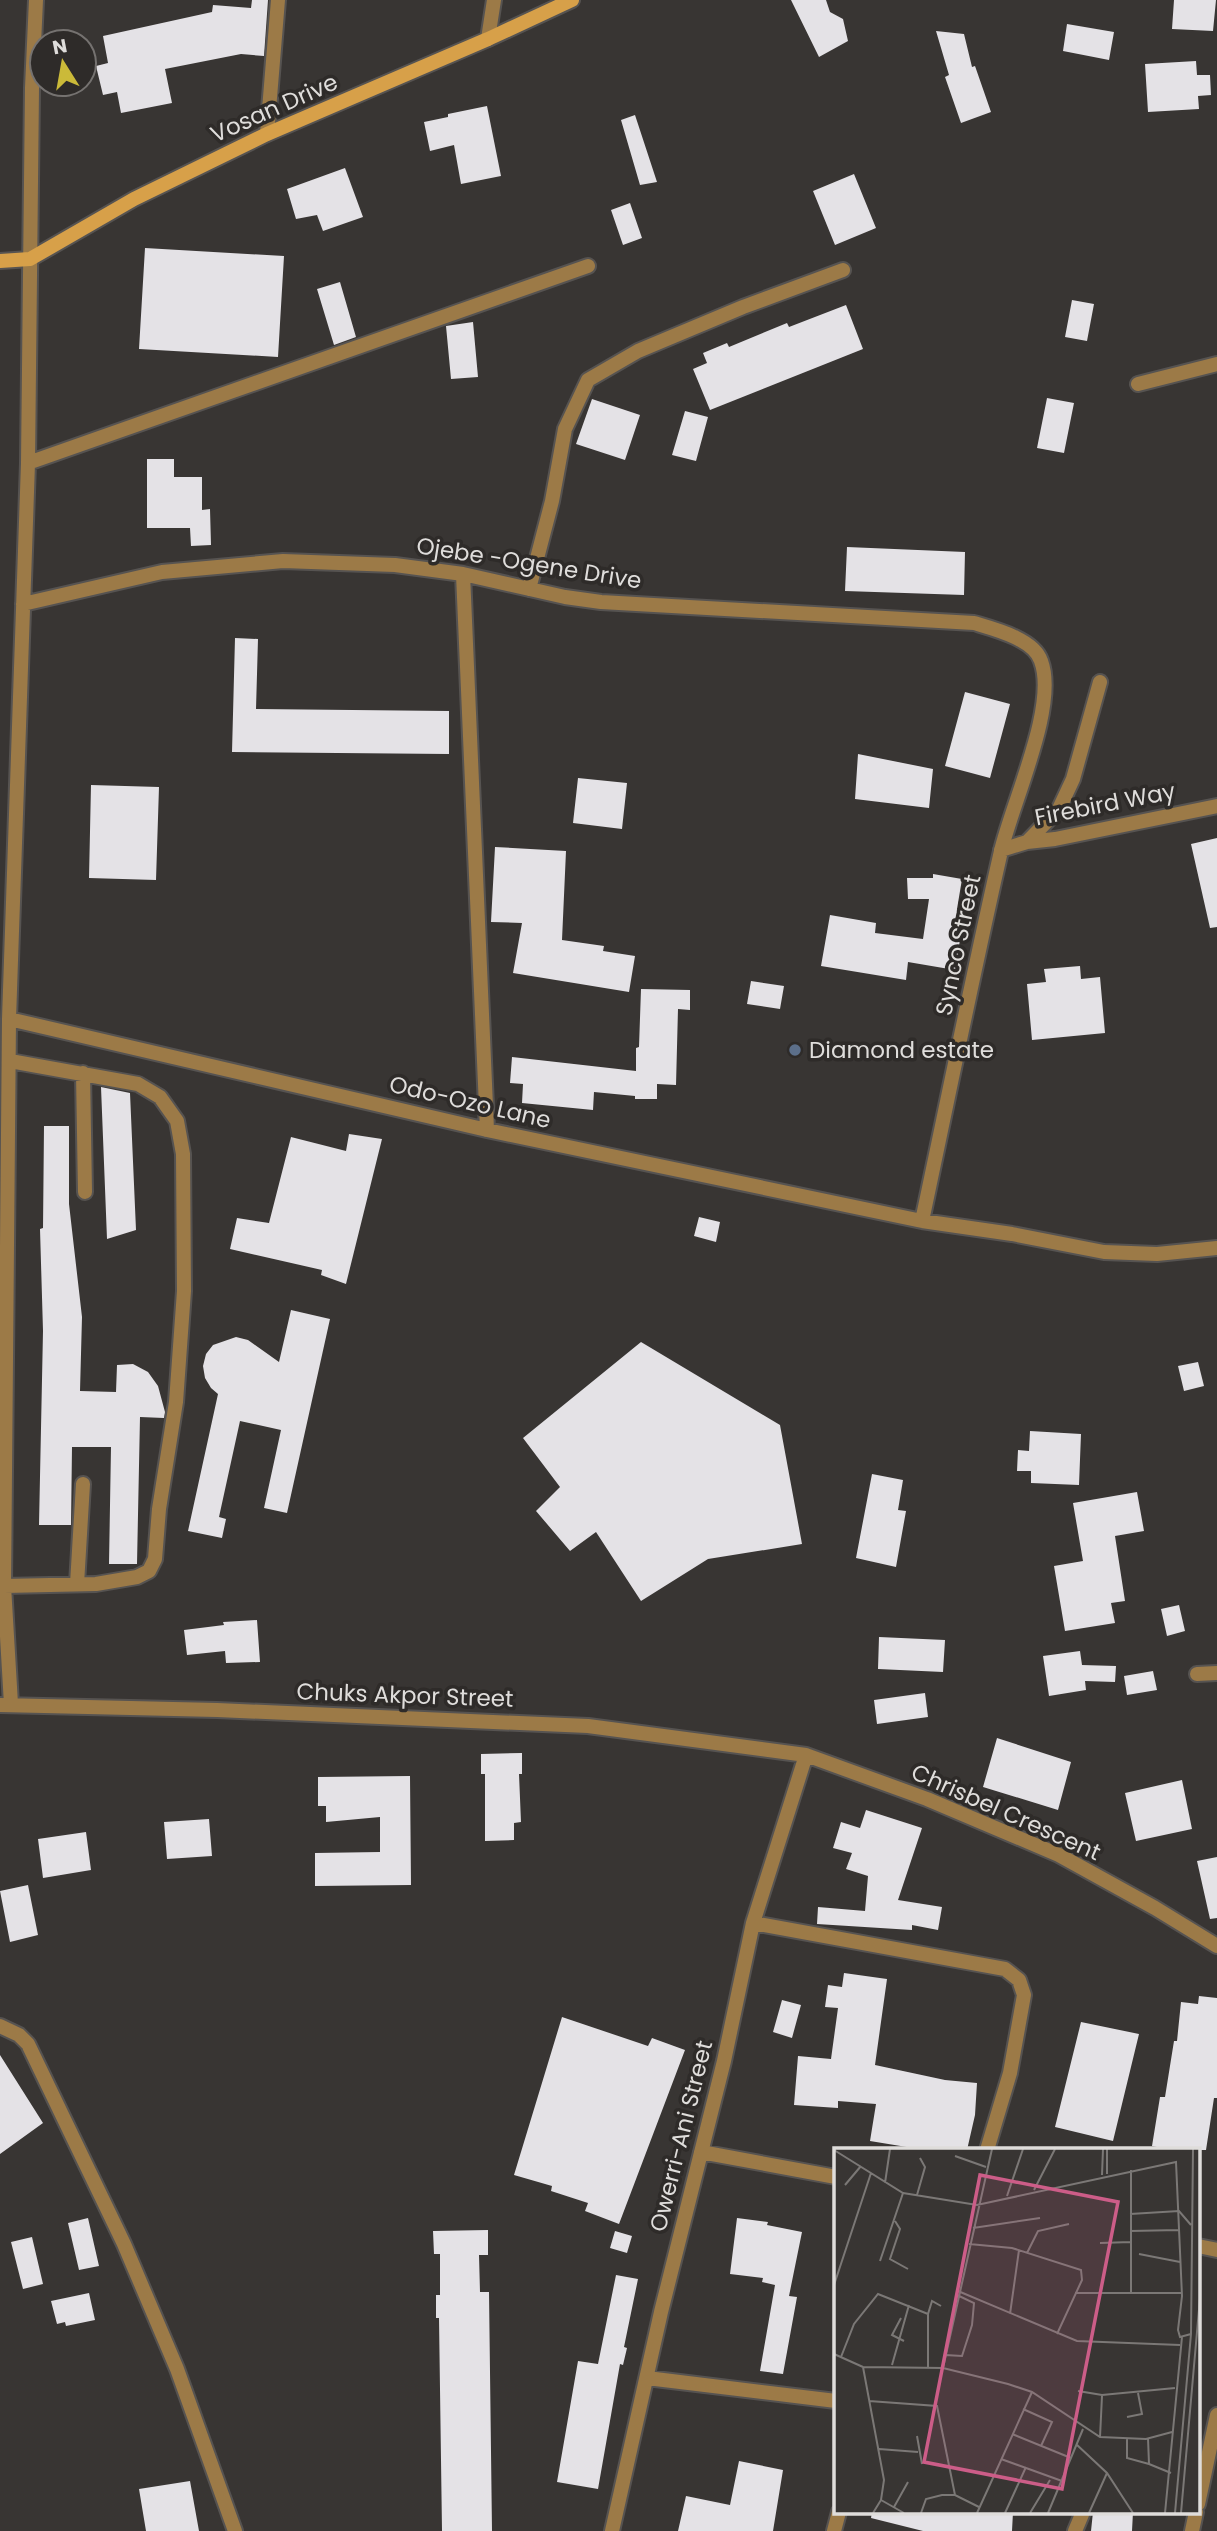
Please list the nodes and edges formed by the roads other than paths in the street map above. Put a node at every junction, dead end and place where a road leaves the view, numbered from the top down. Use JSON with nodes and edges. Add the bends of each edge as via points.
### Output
{"nodes":[{"id":1,"x":36,"y":0,"type":"edge"},
{"id":2,"x":278,"y":0,"type":"edge"},
{"id":3,"x":494,"y":0,"type":"edge"},
{"id":4,"x":572,"y":0,"type":"edge"},
{"id":5,"x":488,"y":39,"type":"junction"},
{"id":6,"x":267,"y":134,"type":"junction"},
{"id":7,"x":30,"y":259,"type":"junction"},
{"id":8,"x":0,"y":261,"type":"edge"},
{"id":9,"x":588,"y":266,"type":"dead end"},
{"id":10,"x":843,"y":270,"type":"dead end"},
{"id":11,"x":1217,"y":364,"type":"edge"},
{"id":12,"x":1138,"y":384,"type":"dead end"},
{"id":13,"x":28,"y":463,"type":"junction"},
{"id":14,"x":463,"y":574,"type":"junction"},
{"id":15,"x":529,"y":589,"type":"junction"},
{"id":16,"x":23,"y":604,"type":"junction"},
{"id":17,"x":1045,"y":680,"type":"joint"},
{"id":18,"x":1100,"y":682,"type":"dead end"},
{"id":19,"x":1217,"y":806,"type":"edge"},
{"id":20,"x":1027,"y":842,"type":"junction"},
{"id":21,"x":1002,"y":850,"type":"junction"},
{"id":22,"x":9,"y":1019,"type":"junction"},
{"id":23,"x":10,"y":1061,"type":"junction"},
{"id":24,"x":83,"y":1073,"type":"junction"},
{"id":25,"x":486,"y":1130,"type":"junction"},
{"id":26,"x":85,"y":1192,"type":"dead end"},
{"id":27,"x":922,"y":1221,"type":"junction"},
{"id":28,"x":1217,"y":1248,"type":"edge"},
{"id":29,"x":83,"y":1484,"type":"dead end"},
{"id":30,"x":77,"y":1584,"type":"junction"},
{"id":31,"x":4,"y":1586,"type":"junction"},
{"id":32,"x":1217,"y":1673,"type":"edge"},
{"id":33,"x":1196,"y":1674,"type":"dead end"},
{"id":34,"x":6,"y":1705,"type":"edge"},
{"id":35,"x":806,"y":1755,"type":"junction"},
{"id":36,"x":753,"y":1923,"type":"junction"},
{"id":37,"x":1217,"y":1946,"type":"edge"},
{"id":38,"x":3,"y":2028,"type":"edge"},
{"id":39,"x":988,"y":2148,"type":"edge"},
{"id":40,"x":701,"y":2152,"type":"junction"},
{"id":41,"x":834,"y":2177,"type":"edge"},
{"id":42,"x":647,"y":2378,"type":"junction"},
{"id":43,"x":834,"y":2401,"type":"edge"},
{"id":44,"x":1217,"y":2415,"type":"edge"},
{"id":45,"x":1202,"y":2468,"type":"edge"},
{"id":46,"x":1200,"y":2486,"type":"edge"},
{"id":47,"x":838,"y":2514,"type":"edge"},
{"id":48,"x":1082,"y":2514,"type":"edge"},
{"id":49,"x":235,"y":2531,"type":"edge"},
{"id":50,"x":612,"y":2531,"type":"edge"},
{"id":51,"x":834,"y":2531,"type":"edge"},
{"id":52,"x":1075,"y":2531,"type":"edge"}],
"edges":[{"from":1,"to":7,"type":"street"},
{"from":2,"to":6,"type":"street"},
{"from":3,"to":5,"type":"street"},
{"from":4,"to":5,"type":"street","name":"Vosan Drive"},
{"from":5,"to":6,"type":"street","name":"Vosan Drive"},
{"from":6,"to":7,"type":"street","name":"Vosan Drive","via":[[134,199]]},
{"from":7,"to":8,"type":"street","name":"Vosan Drive"},
{"from":7,"to":13,"type":"street"},
{"from":9,"to":13,"type":"street"},
{"from":10,"to":15,"type":"street","via":[[638,351],[588,380],[565,429]]},
{"from":11,"to":12,"type":"street"},
{"from":13,"to":16,"type":"street"},
{"from":14,"to":15,"type":"street","name":"Ojebe -Ogene Drive"},
{"from":14,"to":16,"type":"street","name":"Ojebe -Ogene Drive","via":[[395,565],[251,562],[162,572]]},
{"from":14,"to":25,"type":"street"},
{"from":15,"to":17,"type":"street","name":"Ojebe -Ogene Drive","via":[[632,605],[974,623],[1023,641],[1041,658]]},
{"from":16,"to":22,"type":"street"},
{"from":17,"to":21,"type":"street","name":"Synco Street","via":[[1040,723]]},
{"from":18,"to":20,"type":"street","via":[[1064,799]]},
{"from":19,"to":20,"type":"street","name":"Firebird Way"},
{"from":20,"to":21,"type":"street","name":"Firebird Way"},
{"from":21,"to":27,"type":"street","name":"Synco Street"},
{"from":22,"to":23,"type":"street"},
{"from":22,"to":25,"type":"street","name":"Odo-Ozo Lane"},
{"from":23,"to":24,"type":"street"},
{"from":23,"to":31,"type":"street"},
{"from":24,"to":26,"type":"street"},
{"from":24,"to":30,"type":"street","via":[[138,1083],[160,1097],[177,1121],[183,1154],[184,1291],[176,1402],[155,1559],[149,1571],[136,1577]]},
{"from":25,"to":27,"type":"street","name":"Odo-Ozo Lane"},
{"from":27,"to":28,"type":"street","name":"Odo-Ozo Lane","via":[[1104,1252],[1157,1254]]},
{"from":29,"to":30,"type":"street"},
{"from":30,"to":31,"type":"street"},
{"from":31,"to":34,"type":"street"},
{"from":32,"to":33,"type":"street"},
{"from":34,"to":35,"type":"street","name":"Chuks Akpor Street","via":[[588,1726]]},
{"from":35,"to":36,"type":"street","name":"Owerri-Ani Street"},
{"from":35,"to":37,"type":"street","name":"Chrisbel Crescent","via":[[927,1799],[1059,1855]]},
{"from":36,"to":39,"type":"street","via":[[1005,1969],[1020,1980],[1024,1996],[1010,2073]]},
{"from":36,"to":40,"type":"street","name":"Owerri-Ani Street"},
{"from":38,"to":49,"type":"street","via":[[28,2044],[124,2244],[177,2369]]},
{"from":40,"to":41,"type":"street"},
{"from":40,"to":42,"type":"street","name":"Owerri-Ani Street"},
{"from":42,"to":43,"type":"street"},
{"from":42,"to":50,"type":"street","name":"Owerri-Ani Street"},
{"from":44,"to":45,"type":"street"},
{"from":45,"to":46,"type":"street"},
{"from":47,"to":51,"type":"street"},
{"from":48,"to":52,"type":"street"}]}
